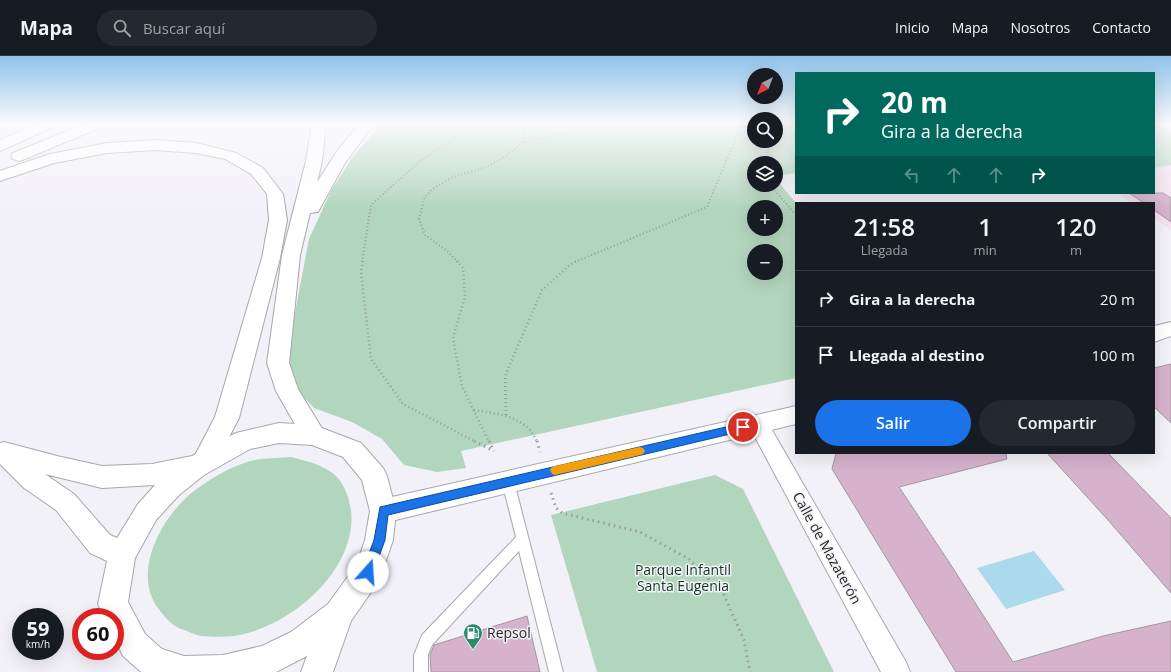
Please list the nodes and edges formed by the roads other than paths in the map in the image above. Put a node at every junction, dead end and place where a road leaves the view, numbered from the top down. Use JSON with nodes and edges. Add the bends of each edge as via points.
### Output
{"nodes":[{"id":1,"x":31,"y":152,"type":"edge"},
{"id":2,"x":88,"y":152,"type":"edge"},
{"id":3,"x":212,"y":152,"type":"edge"},
{"id":4,"x":315,"y":152,"type":"edge"},
{"id":5,"x":344,"y":152,"type":"edge"},
{"id":6,"x":0,"y":165,"type":"edge"},
{"id":7,"x":0,"y":176,"type":"edge"},
{"id":8,"x":291,"y":255,"type":"junction"},
{"id":9,"x":1171,"y":329,"type":"edge"},
{"id":10,"x":1155,"y":334,"type":"edge"},
{"id":11,"x":795,"y":415,"type":"edge"},
{"id":12,"x":758,"y":424,"type":"junction"},
{"id":13,"x":314,"y":435,"type":"junction"},
{"id":14,"x":2,"y":451,"type":"edge"},
{"id":15,"x":199,"y":464,"type":"junction"},
{"id":16,"x":508,"y":482,"type":"junction"},
{"id":17,"x":384,"y":511,"type":"junction"},
{"id":18,"x":523,"y":538,"type":"junction"},
{"id":19,"x":122,"y":555,"type":"junction"},
{"id":20,"x":338,"y":614,"type":"junction"},
{"id":21,"x":157,"y":667,"type":"edge"},
{"id":22,"x":317,"y":672,"type":"edge"},
{"id":23,"x":421,"y":672,"type":"edge"},
{"id":24,"x":556,"y":672,"type":"edge"},
{"id":25,"x":896,"y":672,"type":"edge"}],
"edges":[{"from":1,"to":6,"type":"main road"},
{"from":2,"to":7,"type":"main road","via":[[50,159]]},
{"from":3,"to":15,"type":"main road","via":[[230,156],[257,171],[274,194],[278,220],[271,258],[227,418]]},
{"from":4,"to":8,"type":"main road"},
{"from":5,"to":8,"type":"main road","via":[[324,183]]},
{"from":8,"to":13,"type":"main road","via":[[278,363],[287,391]]},
{"from":9,"to":10,"type":"main road"},
{"from":11,"to":12,"type":"main road"},
{"from":12,"to":16,"type":"main road"},
{"from":12,"to":25,"type":"street","name":"Calle de Mazaterón"},
{"from":13,"to":15,"type":"main road","via":[[279,433],[245,440]]},
{"from":13,"to":17,"type":"main road","via":[[352,450],[374,476]]},
{"from":14,"to":15,"type":"main road","via":[[102,477],[152,475]]},
{"from":14,"to":19,"type":"main road","via":[[33,480],[65,502],[100,544]]},
{"from":15,"to":19,"type":"main road","via":[[170,487],[146,512]]},
{"from":16,"to":17,"type":"main road"},
{"from":16,"to":18,"type":"lane"},
{"from":17,"to":20,"type":"main road","via":[[379,540],[368,572]]},
{"from":18,"to":23,"type":"lane","via":[[427,640],[420,650]]},
{"from":18,"to":24,"type":"lane"},
{"from":19,"to":21,"type":"main road","via":[[113,604],[134,645]]},
{"from":20,"to":21,"type":"main road","via":[[302,643],[265,661],[223,671],[184,672]]},
{"from":20,"to":22,"type":"main road"}]}
